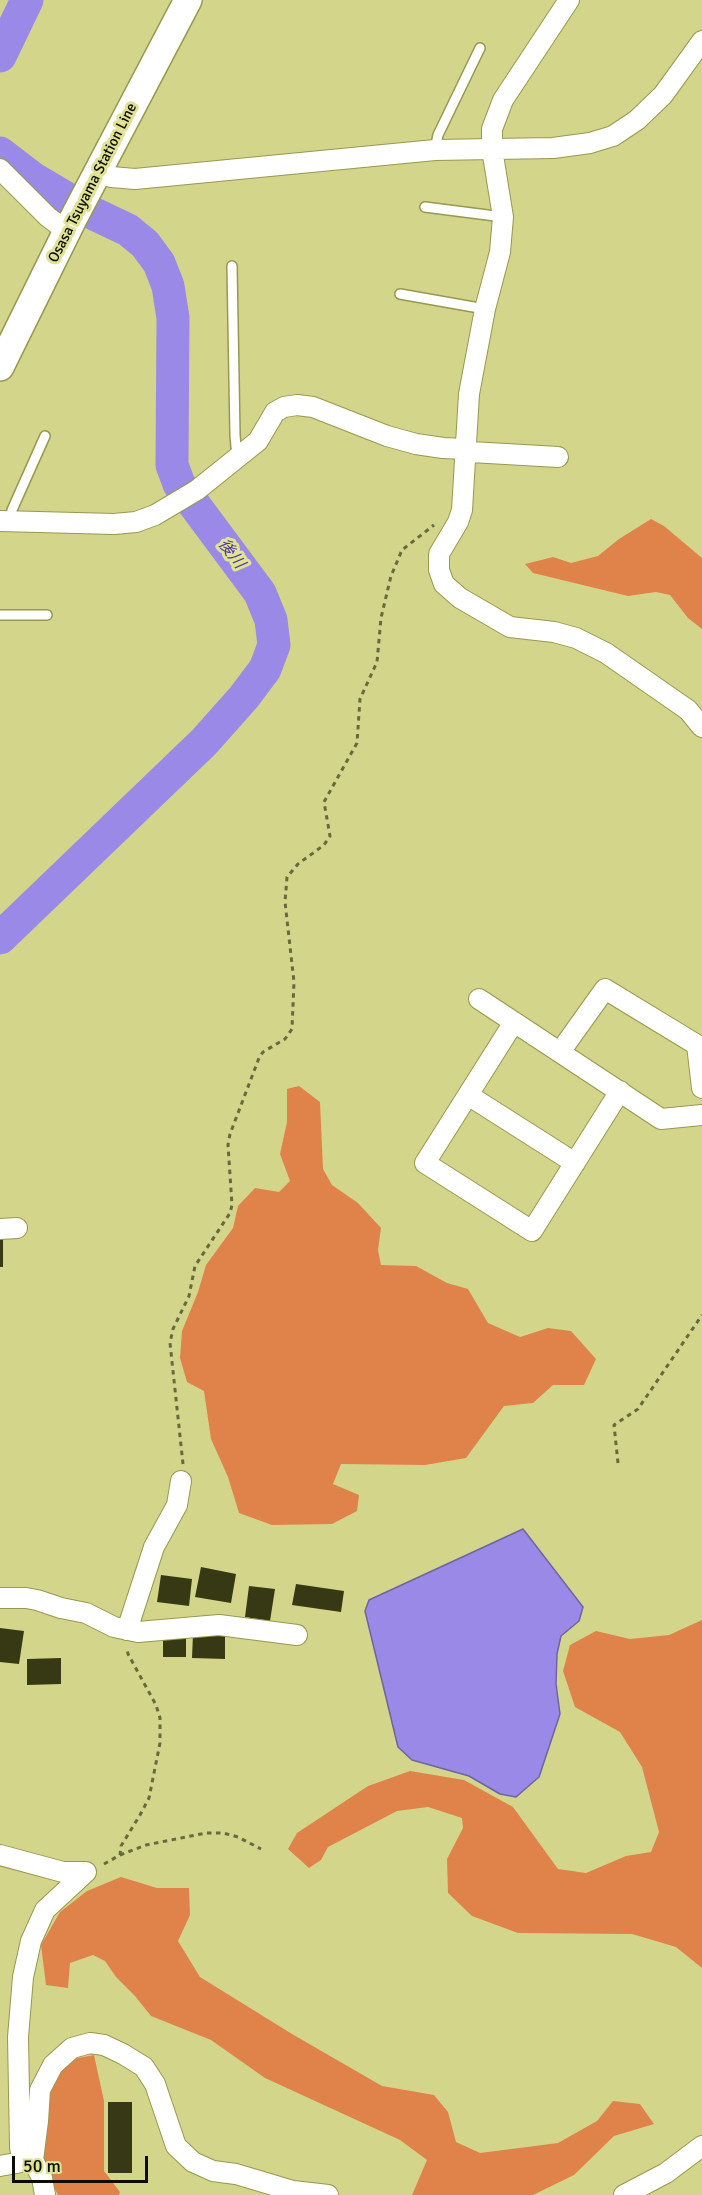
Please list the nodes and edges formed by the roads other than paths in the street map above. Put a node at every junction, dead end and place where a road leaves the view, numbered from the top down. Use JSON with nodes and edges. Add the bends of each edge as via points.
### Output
{"nodes":[{"id":1,"x":188,"y":0,"type":"edge"},
{"id":2,"x":569,"y":0,"type":"edge"},
{"id":3,"x":702,"y":41,"type":"edge"},
{"id":4,"x":480,"y":48,"type":"dead end"},
{"id":5,"x":492,"y":149,"type":"junction"},
{"id":6,"x":435,"y":150,"type":"junction"},
{"id":7,"x":0,"y":169,"type":"edge"},
{"id":8,"x":93,"y":182,"type":"junction"},
{"id":9,"x":425,"y":207,"type":"dead end"},
{"id":10,"x":503,"y":217,"type":"junction"},
{"id":11,"x":69,"y":226,"type":"junction"},
{"id":12,"x":232,"y":266,"type":"dead end"},
{"id":13,"x":400,"y":294,"type":"dead end"},
{"id":14,"x":485,"y":309,"type":"junction"},
{"id":15,"x":0,"y":367,"type":"edge"},
{"id":16,"x":45,"y":436,"type":"dead end"},
{"id":17,"x":465,"y":449,"type":"junction"},
{"id":18,"x":241,"y":457,"type":"junction"},
{"id":19,"x":558,"y":457,"type":"dead end"},
{"id":20,"x":5,"y":521,"type":"edge"},
{"id":21,"x":0,"y":615,"type":"edge"},
{"id":22,"x":47,"y":615,"type":"dead end"},
{"id":23,"x":702,"y":727,"type":"edge"},
{"id":24,"x":479,"y":999,"type":"dead end"},
{"id":25,"x":514,"y":1022,"type":"junction"},
{"id":26,"x":560,"y":1052,"type":"junction"},
{"id":27,"x":702,"y":1088,"type":"edge"},
{"id":28,"x":620,"y":1091,"type":"junction"},
{"id":29,"x":468,"y":1095,"type":"junction"},
{"id":30,"x":702,"y":1115,"type":"edge"},
{"id":31,"x":575,"y":1163,"type":"junction"},
{"id":32,"x":181,"y":1481,"type":"road end"},
{"id":33,"x":0,"y":1598,"type":"edge"},
{"id":34,"x":127,"y":1630,"type":"junction"},
{"id":35,"x":297,"y":1635,"type":"dead end"},
{"id":36,"x":0,"y":1855,"type":"edge"},
{"id":37,"x":702,"y":2146,"type":"edge"},
{"id":38,"x":28,"y":2161,"type":"junction"},
{"id":39,"x":0,"y":2166,"type":"edge"},
{"id":40,"x":45,"y":2195,"type":"edge"},
{"id":41,"x":328,"y":2195,"type":"edge"},
{"id":42,"x":624,"y":2195,"type":"edge"}],
"edges":[{"from":1,"to":8,"type":"main road","name":"Osasa Tsuyama Station Line"},
{"from":2,"to":5,"type":"street","via":[[503,100],[492,129]]},
{"from":3,"to":5,"type":"street","via":[[663,95],[637,120],[613,135],[553,148]]},
{"from":4,"to":6,"type":"lane","via":[[438,135]]},
{"from":5,"to":6,"type":"street"},
{"from":5,"to":10,"type":"street"},
{"from":6,"to":8,"type":"street","via":[[135,179],[111,177]]},
{"from":7,"to":11,"type":"street","via":[[48,217]]},
{"from":8,"to":11,"type":"main road","name":"Osasa Tsuyama Station Line"},
{"from":9,"to":10,"type":"lane"},
{"from":10,"to":14,"type":"street","via":[[500,252]]},
{"from":11,"to":15,"type":"main road","name":"Osasa Tsuyama Station Line"},
{"from":12,"to":18,"type":"lane","via":[[235,435]]},
{"from":13,"to":14,"type":"lane"},
{"from":14,"to":17,"type":"street","via":[[469,394]]},
{"from":16,"to":20,"type":"lane"},
{"from":17,"to":18,"type":"street","via":[[416,444],[313,407],[297,405],[275,412],[258,441]]},
{"from":17,"to":19,"type":"street"},
{"from":17,"to":23,"type":"street","via":[[462,510],[439,554],[444,584],[510,627],[554,632],[596,648],[688,710]]},
{"from":18,"to":20,"type":"street","via":[[178,502],[136,522]]},
{"from":21,"to":22,"type":"lane"},
{"from":24,"to":25,"type":"street"},
{"from":25,"to":26,"type":"street"},
{"from":25,"to":29,"type":"street"},
{"from":26,"to":27,"type":"street","via":[[605,989],[697,1045]]},
{"from":26,"to":28,"type":"street"},
{"from":28,"to":30,"type":"street","via":[[661,1119]]},
{"from":28,"to":31,"type":"street"},
{"from":29,"to":31,"type":"street"},
{"from":29,"to":31,"type":"street","via":[[425,1163],[532,1232]]},
{"from":32,"to":34,"type":"street","via":[[177,1506],[154,1547]]},
{"from":33,"to":34,"type":"street","via":[[37,1600],[86,1613]]},
{"from":34,"to":35,"type":"street","via":[[219,1625]]},
{"from":36,"to":38,"type":"street","via":[[63,1872],[86,1872],[45,1910],[31,1941],[23,1977],[18,2037],[20,2147]]},
{"from":37,"to":42,"type":"street","via":[[666,2173]]},
{"from":38,"to":39,"type":"street"},
{"from":38,"to":40,"type":"street","via":[[42,2178]]},
{"from":38,"to":41,"type":"street","via":[[39,2121],[40,2090],[53,2065],[72,2048],[90,2043],[114,2049],[144,2067],[155,2084],[176,2146],[193,2162],[213,2171],[292,2191]]}]}
